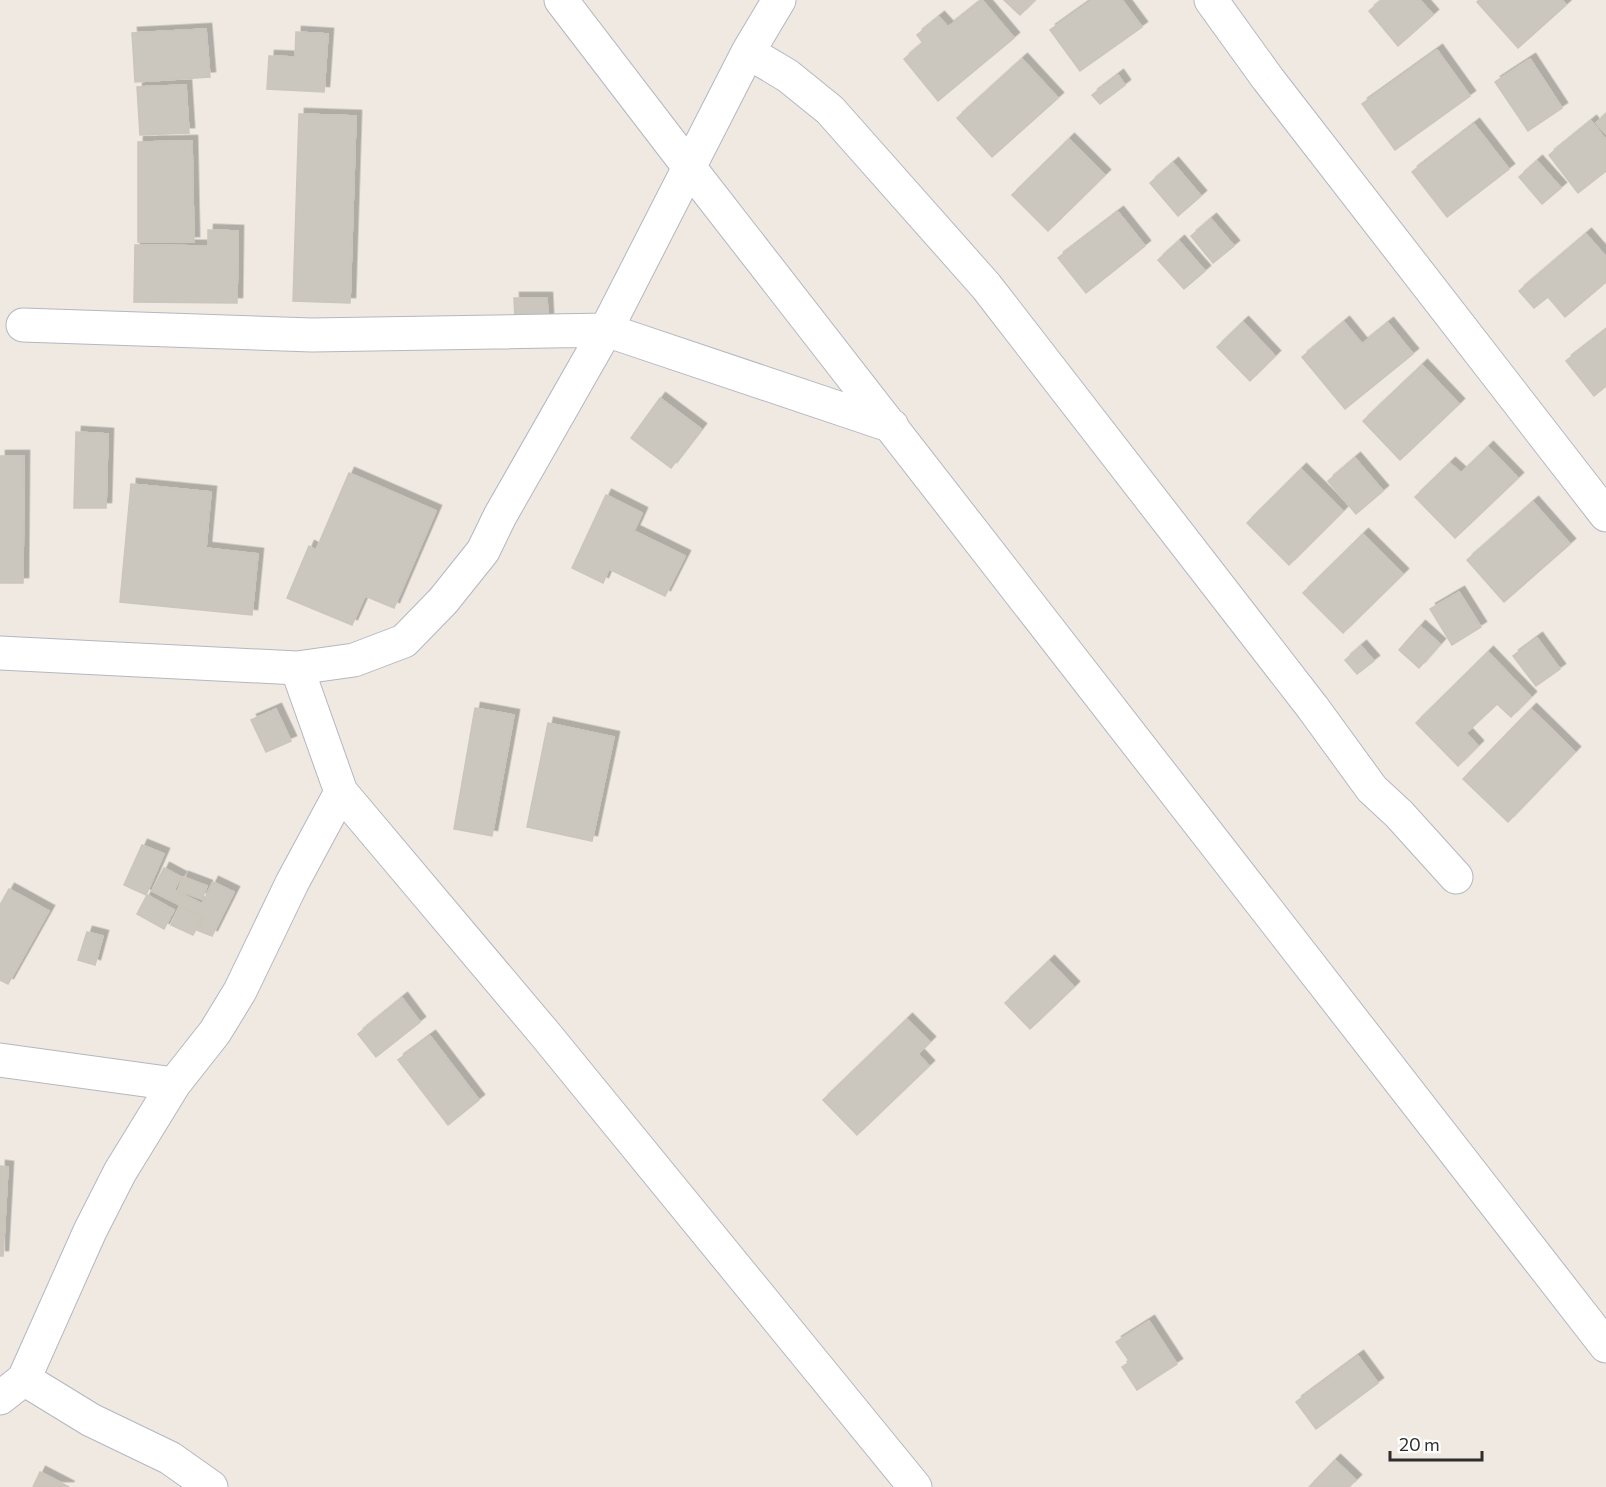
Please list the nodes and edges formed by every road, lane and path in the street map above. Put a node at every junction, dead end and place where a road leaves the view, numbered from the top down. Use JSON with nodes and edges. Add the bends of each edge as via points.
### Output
{"nodes":[{"id":1,"x":561,"y":0,"type":"edge"},
{"id":2,"x":1211,"y":0,"type":"edge"},
{"id":3,"x":774,"y":2,"type":"edge"},
{"id":4,"x":748,"y":52,"type":"junction"},
{"id":5,"x":689,"y":167,"type":"junction"},
{"id":6,"x":23,"y":325,"type":"dead end"},
{"id":7,"x":606,"y":330,"type":"junction"},
{"id":8,"x":892,"y":426,"type":"junction"},
{"id":9,"x":1606,"y":515,"type":"edge"},
{"id":10,"x":0,"y":653,"type":"edge"},
{"id":11,"x":297,"y":668,"type":"junction"},
{"id":12,"x":341,"y":792,"type":"junction"},
{"id":13,"x":1456,"y":877,"type":"dead end"},
{"id":14,"x":0,"y":1060,"type":"edge"},
{"id":15,"x":174,"y":1084,"type":"junction"},
{"id":16,"x":1606,"y":1346,"type":"edge"},
{"id":17,"x":12,"y":1388,"type":"edge"},
{"id":18,"x":211,"y":1487,"type":"edge"},
{"id":19,"x":915,"y":1487,"type":"edge"}],
"edges":[{"from":1,"to":5,"type":"street"},
{"from":2,"to":9,"type":"street"},
{"from":3,"to":4,"type":"street"},
{"from":4,"to":5,"type":"street"},
{"from":4,"to":13,"type":"street","via":[[789,76],[830,110],[986,286],[1372,789]]},
{"from":5,"to":7,"type":"street"},
{"from":5,"to":8,"type":"street"},
{"from":6,"to":7,"type":"street","via":[[312,335]]},
{"from":7,"to":8,"type":"street"},
{"from":7,"to":11,"type":"street","via":[[483,551],[443,601],[404,641],[354,660]]},
{"from":8,"to":16,"type":"street"},
{"from":10,"to":11,"type":"street"},
{"from":11,"to":12,"type":"street"},
{"from":12,"to":15,"type":"street","via":[[240,991],[215,1032]]},
{"from":12,"to":19,"type":"street","via":[[545,1034]]},
{"from":14,"to":15,"type":"street"},
{"from":15,"to":17,"type":"street","via":[[120,1172]]},
{"from":17,"to":18,"type":"street","via":[[170,1458]]}]}
